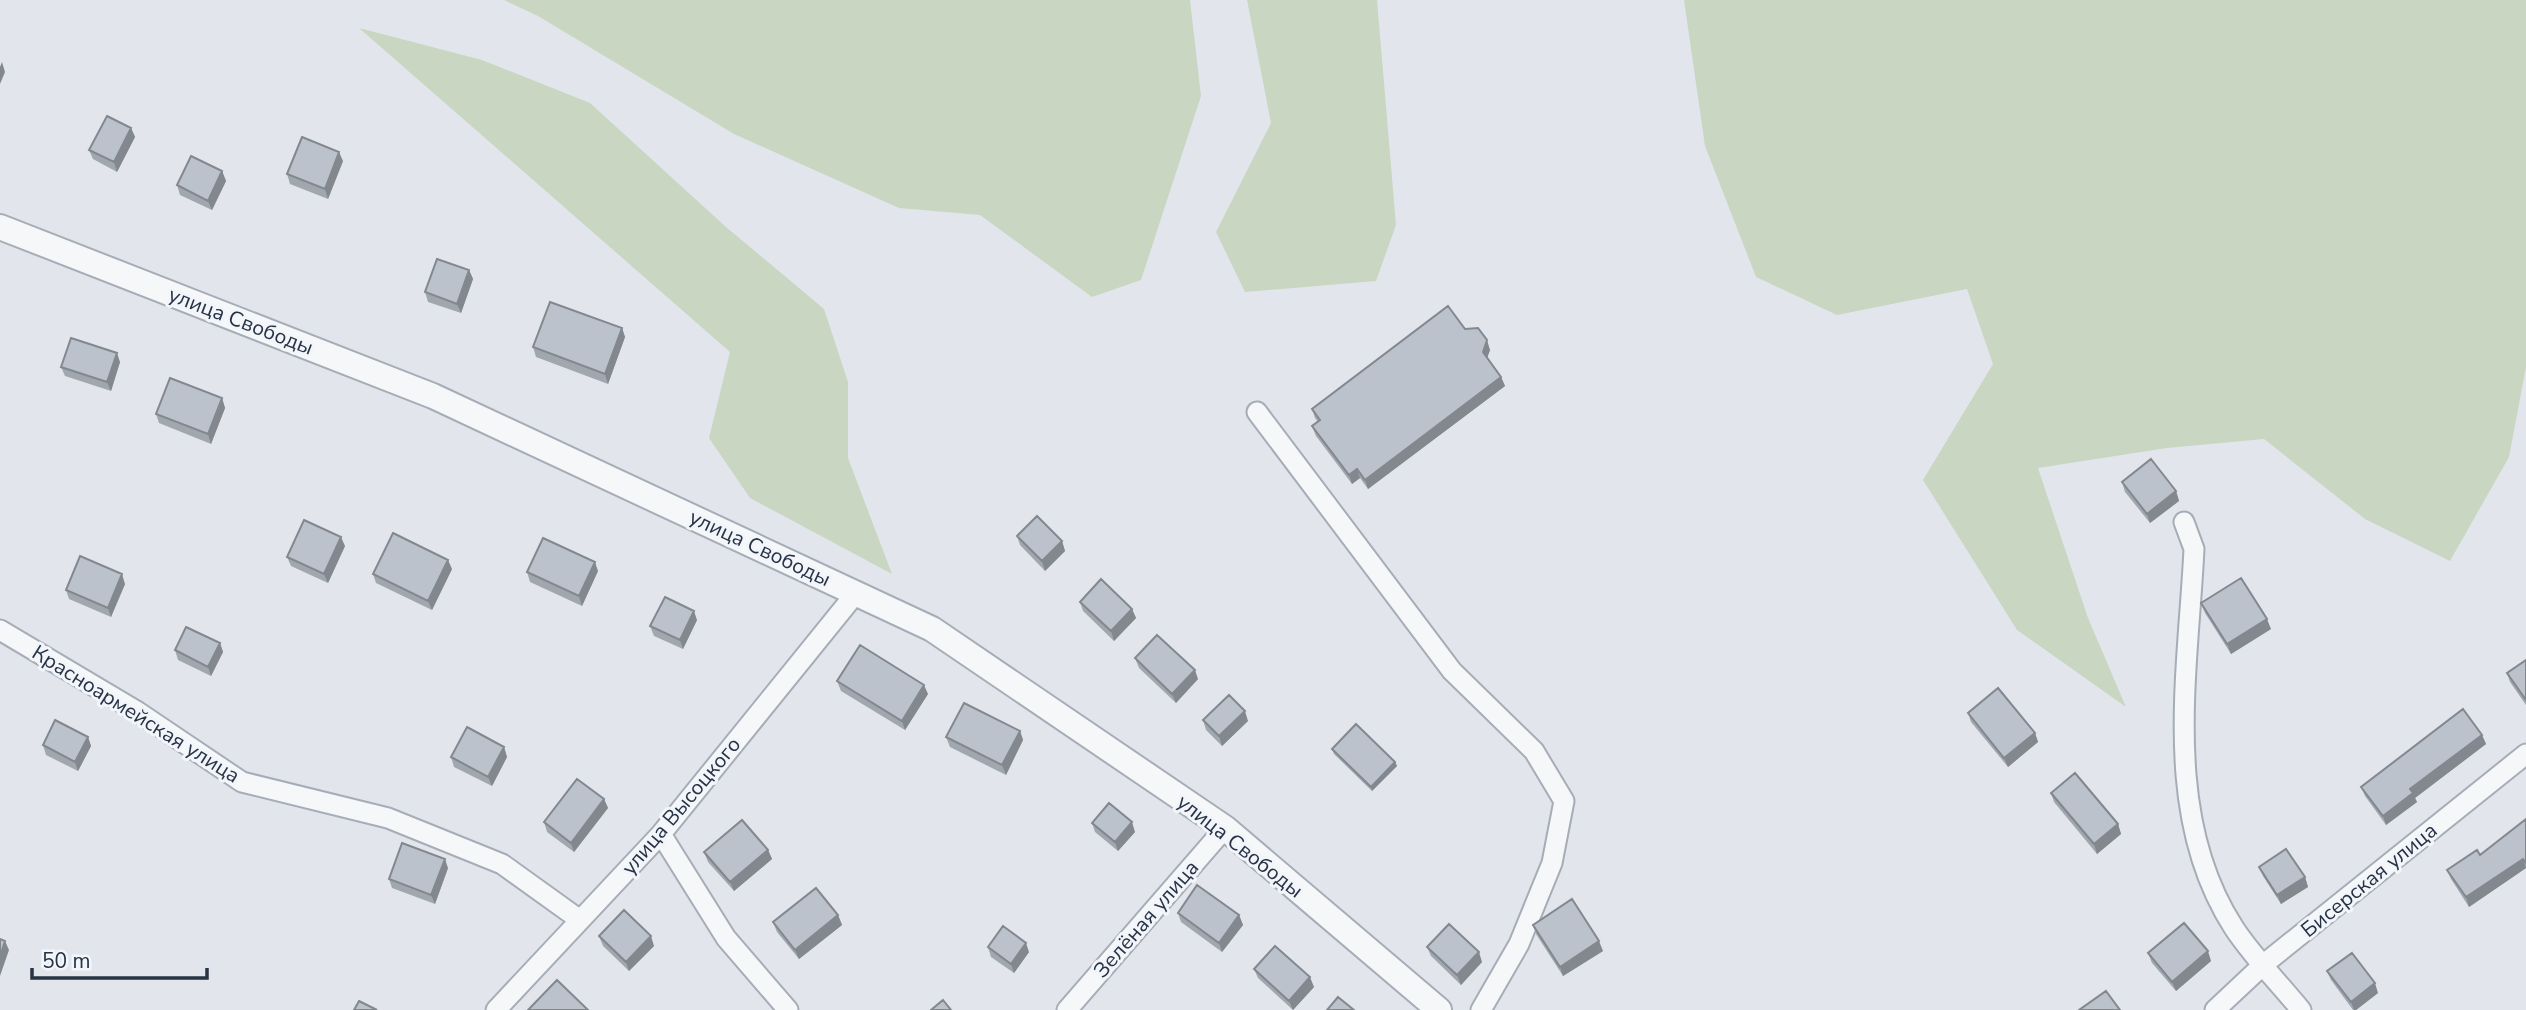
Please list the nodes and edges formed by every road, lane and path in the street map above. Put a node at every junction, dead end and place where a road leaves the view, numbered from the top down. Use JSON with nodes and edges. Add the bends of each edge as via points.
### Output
{"nodes":[{"id":1,"x":0,"y":228,"type":"edge"},
{"id":2,"x":1257,"y":412,"type":"dead end"},
{"id":3,"x":2183,"y":522,"type":"dead end"},
{"id":4,"x":856,"y":593,"type":"junction"},
{"id":5,"x":0,"y":629,"type":"edge"},
{"id":6,"x":2526,"y":754,"type":"edge"},
{"id":7,"x":1225,"y":828,"type":"junction"},
{"id":8,"x":661,"y":834,"type":"junction"},
{"id":9,"x":580,"y":920,"type":"junction"},
{"id":10,"x":2264,"y":964,"type":"junction"},
{"id":11,"x":496,"y":1010,"type":"edge"},
{"id":12,"x":788,"y":1010,"type":"edge"},
{"id":13,"x":1067,"y":1010,"type":"edge"},
{"id":14,"x":1439,"y":1010,"type":"edge"},
{"id":15,"x":1481,"y":1010,"type":"edge"},
{"id":16,"x":2215,"y":1010,"type":"edge"},
{"id":17,"x":2301,"y":1010,"type":"edge"}],
"edges":[{"from":1,"to":4,"type":"street","name":"улица Свободы","via":[[433,396]]},
{"from":2,"to":15,"type":"street","via":[[1452,671],[1534,751],[1563,801],[1552,863],[1519,944]]},
{"from":3,"to":10,"type":"street","via":[[2194,549],[2184,762],[2188,800],[2219,901]]},
{"from":4,"to":7,"type":"street","name":"улица Свободы","via":[[932,629]]},
{"from":4,"to":8,"type":"street","name":"улица Высоцкого"},
{"from":5,"to":9,"type":"street","name":"Красноармейская улица","via":[[138,712],[242,782],[388,818],[502,864]]},
{"from":6,"to":10,"type":"street","name":"Бисерская улица"},
{"from":7,"to":13,"type":"street","name":"Зелёная улица"},
{"from":7,"to":14,"type":"street","name":"улица Свободы"},
{"from":8,"to":9,"type":"street","name":"улица Высоцкого"},
{"from":8,"to":12,"type":"street","via":[[726,938]]},
{"from":9,"to":11,"type":"street","name":"улица Высоцкого"},
{"from":10,"to":16,"type":"street","name":"Бисерская улица"},
{"from":10,"to":17,"type":"street"}]}
